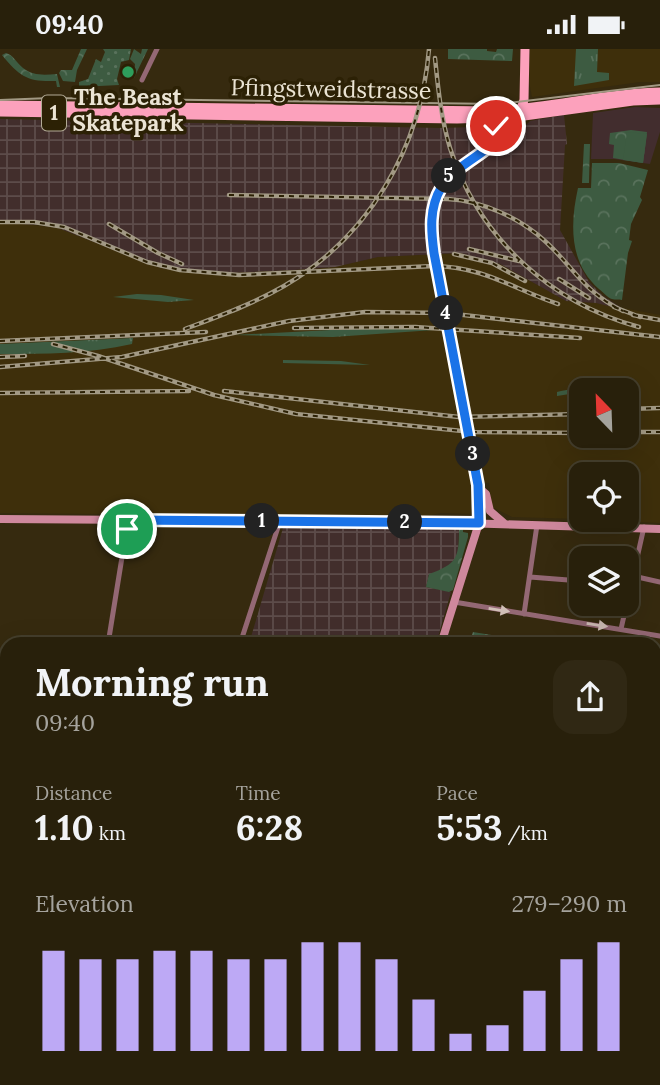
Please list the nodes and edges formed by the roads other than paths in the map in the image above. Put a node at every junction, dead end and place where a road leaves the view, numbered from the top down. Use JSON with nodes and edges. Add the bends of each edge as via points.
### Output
{"nodes":[{"id":1,"x":157,"y":49,"type":"edge"},
{"id":2,"x":525,"y":49,"type":"edge"},
{"id":3,"x":142,"y":80,"type":"dead end"},
{"id":4,"x":660,"y":92,"type":"edge"},
{"id":5,"x":660,"y":100,"type":"edge"},
{"id":6,"x":0,"y":105,"type":"edge"},
{"id":7,"x":0,"y":112,"type":"edge"},
{"id":8,"x":519,"y":113,"type":"junction"},
{"id":9,"x":482,"y":118,"type":"junction"},
{"id":10,"x":488,"y":147,"type":"junction"},
{"id":11,"x":479,"y":486,"type":"junction"},
{"id":12,"x":0,"y":519,"type":"edge"},
{"id":13,"x":128,"y":520,"type":"junction"},
{"id":14,"x":280,"y":521,"type":"junction"},
{"id":15,"x":479,"y":523,"type":"junction"},
{"id":16,"x":505,"y":524,"type":"junction"},
{"id":17,"x":537,"y":525,"type":"junction"},
{"id":18,"x":644,"y":527,"type":"junction"},
{"id":19,"x":660,"y":529,"type":"edge"},
{"id":20,"x":639,"y":552,"type":"edge"},
{"id":21,"x":530,"y":577,"type":"junction"},
{"id":22,"x":639,"y":577,"type":"edge"},
{"id":23,"x":569,"y":579,"type":"edge"},
{"id":24,"x":660,"y":582,"type":"edge"},
{"id":25,"x":454,"y":603,"type":"junction"},
{"id":26,"x":524,"y":614,"type":"junction"},
{"id":27,"x":624,"y":616,"type":"edge"},
{"id":28,"x":621,"y":629,"type":"junction"},
{"id":29,"x":660,"y":636,"type":"edge"},
{"id":30,"x":109,"y":637,"type":"edge"},
{"id":31,"x":242,"y":637,"type":"edge"},
{"id":32,"x":443,"y":637,"type":"edge"}],
"edges":[{"from":1,"to":3,"type":"street"},
{"from":2,"to":8,"type":"main road","via":[[524,100]]},
{"from":4,"to":8,"type":"main road","name":"Pfingstweidstrasse"},
{"from":5,"to":8,"type":"main road","name":"Pfingstweidstrasse","number":"1"},
{"from":6,"to":8,"type":"main road","name":"Pfingstweidstrasse","number":"1"},
{"from":7,"to":9,"type":"main road","name":"Pfingstweidstrasse","number":"1"},
{"from":8,"to":9,"type":"main road","name":"Pfingstweidstrasse","number":"1"},
{"from":8,"to":10,"type":"street"},
{"from":9,"to":10,"type":"street","via":[[498,129]]},
{"from":10,"to":11,"type":"street","bridge":true,"via":[[446,180],[437,195],[432,222]]},
{"from":11,"to":15,"type":"street"},
{"from":11,"to":16,"type":"street","via":[[490,511]]},
{"from":12,"to":13,"type":"street"},
{"from":13,"to":14,"type":"street"},
{"from":13,"to":30,"type":"street"},
{"from":14,"to":15,"type":"street"},
{"from":14,"to":31,"type":"street"},
{"from":15,"to":16,"type":"street"},
{"from":15,"to":25,"type":"street"},
{"from":16,"to":17,"type":"street"},
{"from":17,"to":18,"type":"street"},
{"from":17,"to":21,"type":"street"},
{"from":18,"to":19,"type":"street"},
{"from":18,"to":20,"type":"street"},
{"from":21,"to":23,"type":"street"},
{"from":21,"to":26,"type":"street"},
{"from":22,"to":24,"type":"street"},
{"from":25,"to":26,"type":"street","one_way":true},
{"from":25,"to":32,"type":"street"},
{"from":26,"to":28,"type":"street","one_way":true},
{"from":27,"to":28,"type":"street"},
{"from":28,"to":29,"type":"street"}]}
